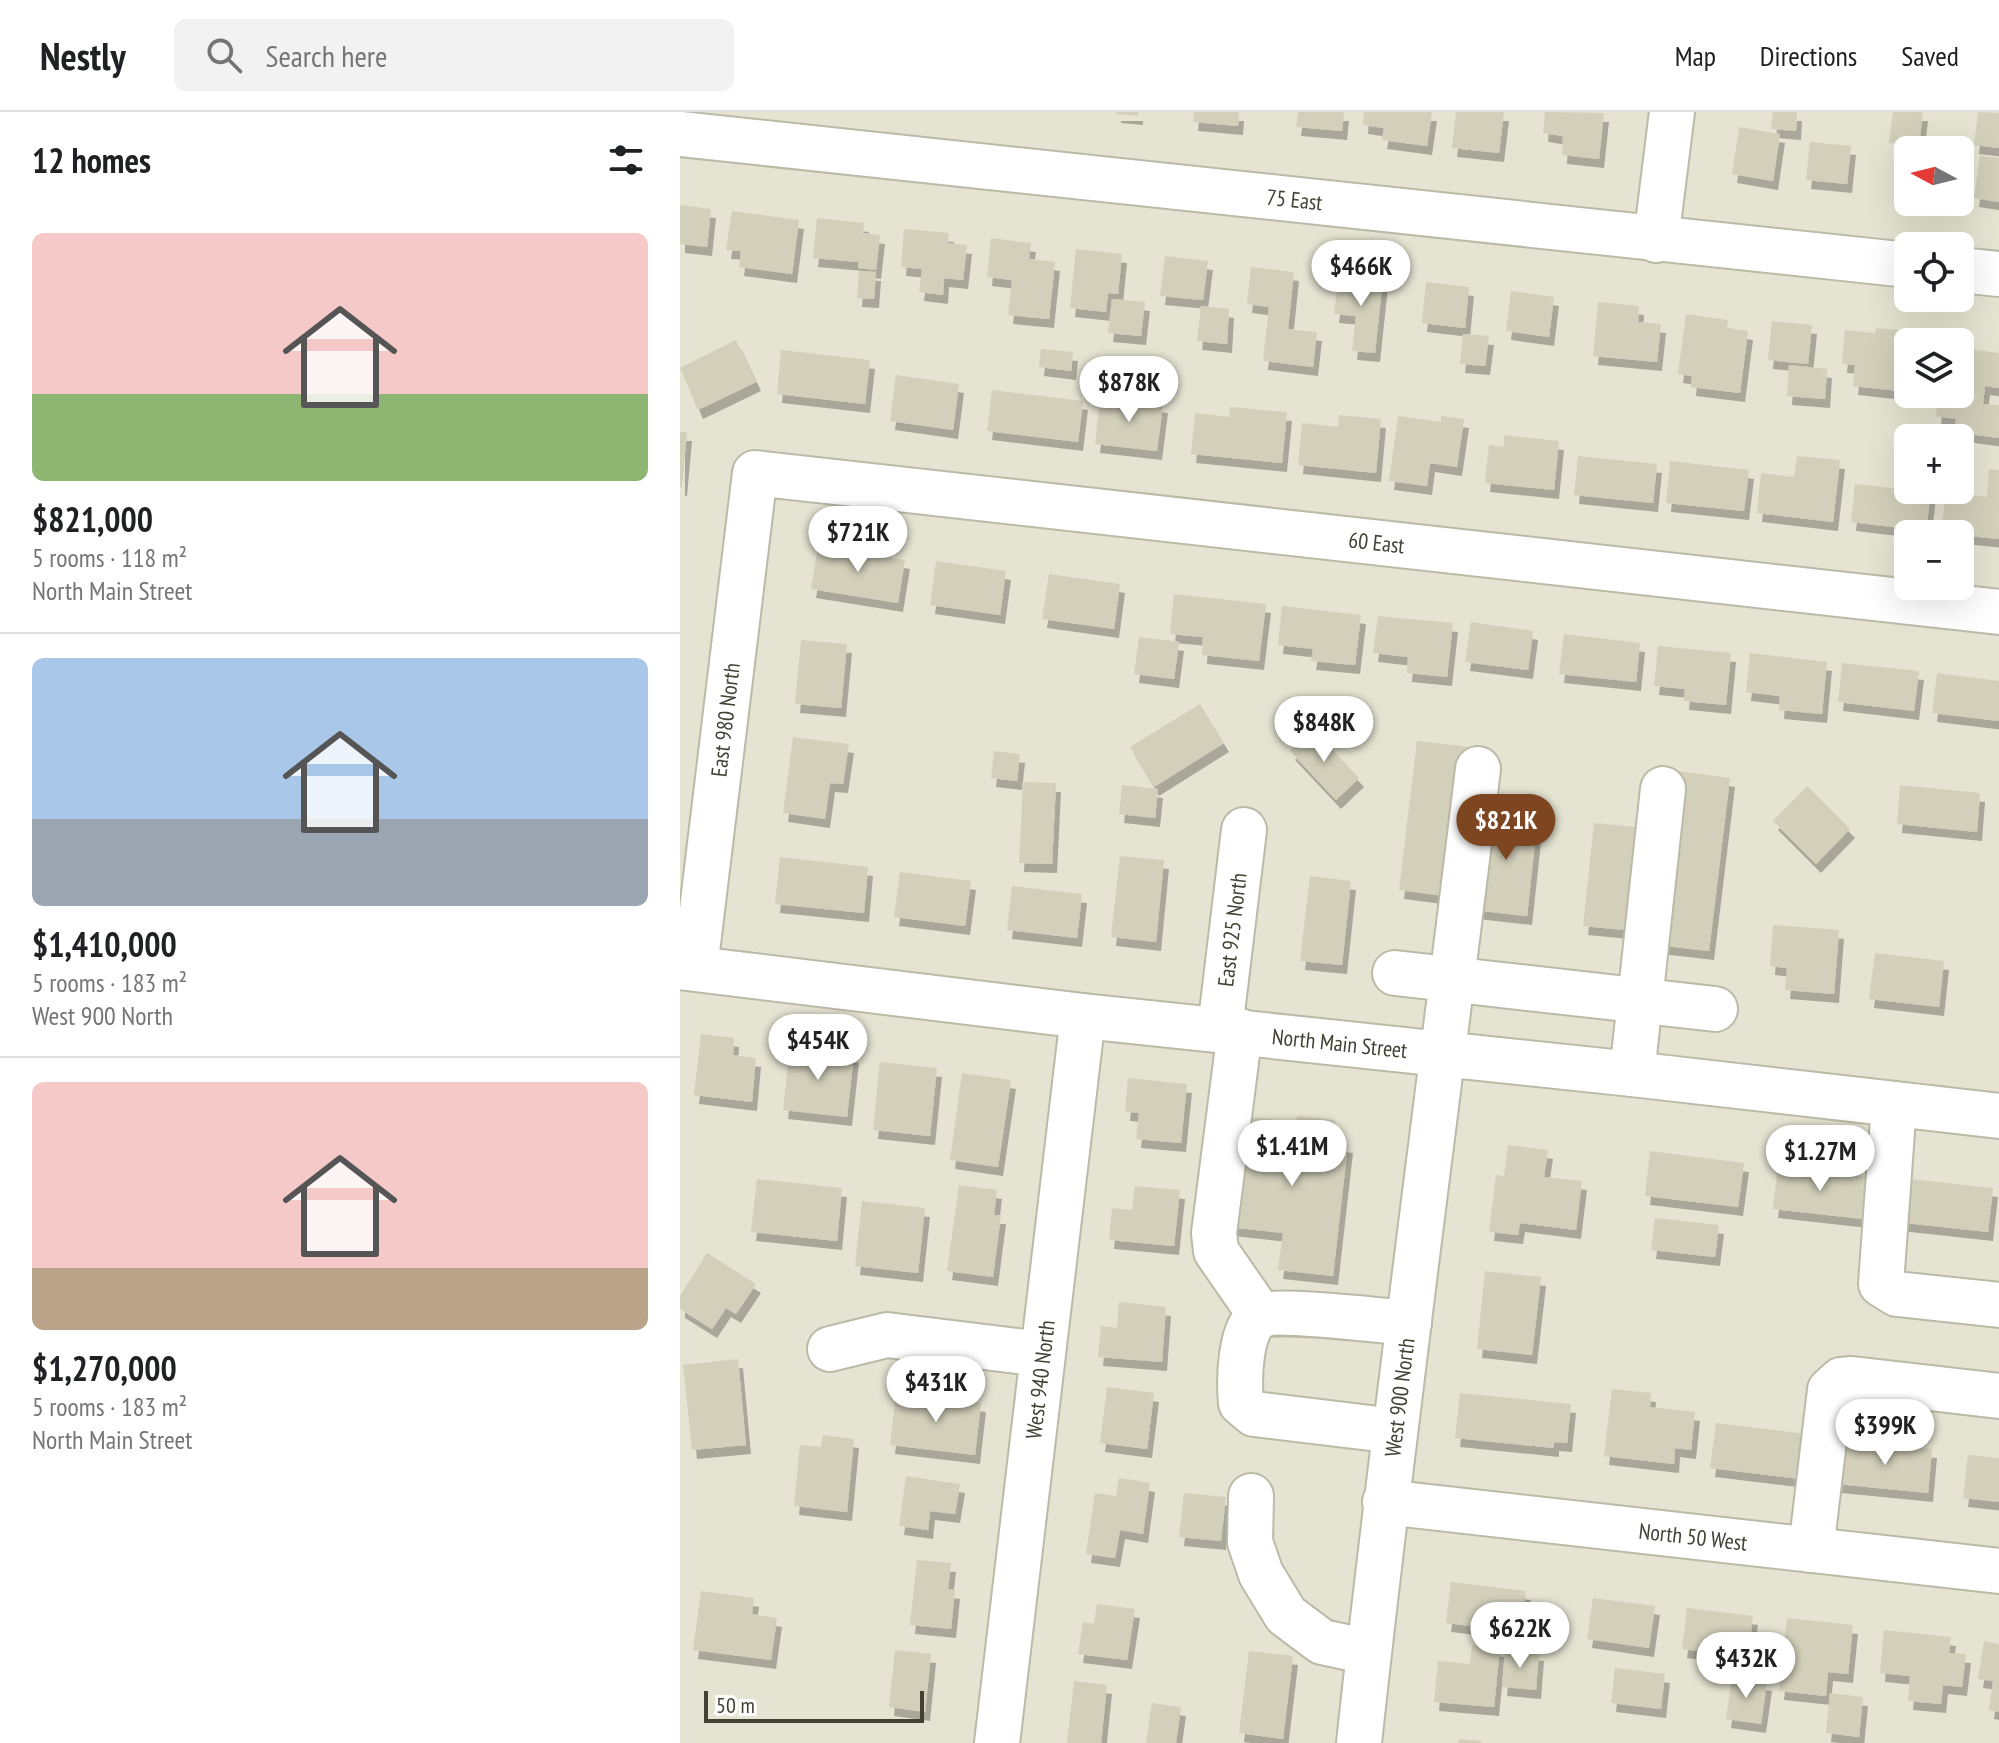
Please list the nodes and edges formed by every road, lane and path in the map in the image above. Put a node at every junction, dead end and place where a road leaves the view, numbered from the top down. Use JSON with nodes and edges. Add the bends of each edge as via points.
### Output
{"nodes":[{"id":1,"x":1672,"y":112,"type":"edge"},
{"id":2,"x":680,"y":134,"type":"edge"},
{"id":3,"x":1656,"y":240,"type":"junction"},
{"id":4,"x":1894,"y":264,"type":"edge"},
{"id":5,"x":1974,"y":271,"type":"edge"},
{"id":6,"x":1999,"y":274,"type":"edge"},
{"id":7,"x":755,"y":473,"type":"joint"},
{"id":8,"x":1999,"y":612,"type":"edge"},
{"id":9,"x":1478,"y":769,"type":"dead end"},
{"id":10,"x":1663,"y":789,"type":"dead end"},
{"id":11,"x":1244,"y":830,"type":"dead end"},
{"id":12,"x":687,"y":967,"type":"edge"},
{"id":13,"x":1395,"y":973,"type":"dead end"},
{"id":14,"x":1453,"y":980,"type":"junction"},
{"id":15,"x":1640,"y":1001,"type":"junction"},
{"id":16,"x":1715,"y":1009,"type":"dead end"},
{"id":17,"x":1083,"y":1016,"type":"junction"},
{"id":18,"x":1230,"y":1030,"type":"junction"},
{"id":19,"x":1444,"y":1054,"type":"junction"},
{"id":20,"x":1632,"y":1074,"type":"junction"},
{"id":21,"x":1894,"y":1104,"type":"junction"},
{"id":22,"x":1999,"y":1116,"type":"edge"},
{"id":23,"x":1999,"y":1305,"type":"edge"},
{"id":24,"x":1261,"y":1316,"type":"junction"},
{"id":25,"x":1409,"y":1323,"type":"junction"},
{"id":26,"x":830,"y":1349,"type":"dead end"},
{"id":27,"x":1042,"y":1354,"type":"junction"},
{"id":28,"x":1999,"y":1396,"type":"edge"},
{"id":29,"x":1395,"y":1431,"type":"junction"},
{"id":30,"x":1251,"y":1496,"type":"dead end"},
{"id":31,"x":1385,"y":1502,"type":"junction"},
{"id":32,"x":1811,"y":1550,"type":"junction"},
{"id":33,"x":1999,"y":1571,"type":"edge"},
{"id":34,"x":1369,"y":1652,"type":"junction"},
{"id":35,"x":997,"y":1743,"type":"edge"},
{"id":36,"x":1359,"y":1743,"type":"edge"}],
"edges":[{"from":1,"to":3,"type":"street"},
{"from":2,"to":3,"type":"street","name":"75 East"},
{"from":3,"to":4,"type":"street","name":"75 East"},
{"from":5,"to":6,"type":"street"},
{"from":7,"to":8,"type":"street","name":"60 East"},
{"from":7,"to":12,"type":"street","name":"East 980 North"},
{"from":9,"to":14,"type":"street","name":"West 900 North"},
{"from":10,"to":15,"type":"street"},
{"from":11,"to":18,"type":"street","name":"East 925 North"},
{"from":12,"to":17,"type":"street","name":"North Main Street"},
{"from":13,"to":14,"type":"street"},
{"from":14,"to":15,"type":"street"},
{"from":14,"to":19,"type":"street","name":"West 900 North"},
{"from":15,"to":16,"type":"street"},
{"from":15,"to":20,"type":"street"},
{"from":17,"to":18,"type":"street","name":"North Main Street"},
{"from":17,"to":27,"type":"street","name":"West 940 North"},
{"from":18,"to":19,"type":"street","name":"North Main Street"},
{"from":18,"to":24,"type":"street","name":"East 925 North","via":[[1214,1233],[1216,1251]]},
{"from":19,"to":20,"type":"street","name":"North Main Street"},
{"from":19,"to":25,"type":"street","name":"West 900 North"},
{"from":20,"to":21,"type":"street","name":"North Main Street"},
{"from":21,"to":22,"type":"street","name":"North Main Street"},
{"from":21,"to":23,"type":"street","via":[[1881,1284],[1897,1294]]},
{"from":24,"to":25,"type":"street"},
{"from":24,"to":29,"type":"street","via":[[1247,1329],[1241,1403],[1254,1414]]},
{"from":25,"to":29,"type":"street","name":"West 900 North"},
{"from":26,"to":27,"type":"street","via":[[887,1335]]},
{"from":27,"to":35,"type":"street","name":"West 940 North"},
{"from":28,"to":32,"type":"street","via":[[1841,1380],[1830,1390]]},
{"from":29,"to":31,"type":"street","name":"West 900 North"},
{"from":30,"to":34,"type":"street","via":[[1250,1542],[1261,1574],[1286,1615],[1322,1642]]},
{"from":31,"to":32,"type":"street","name":"North 50 West"},
{"from":31,"to":34,"type":"street","name":"West 900 North"},
{"from":32,"to":33,"type":"street","name":"North 50 West"},
{"from":34,"to":36,"type":"street","name":"West 900 North"}]}
